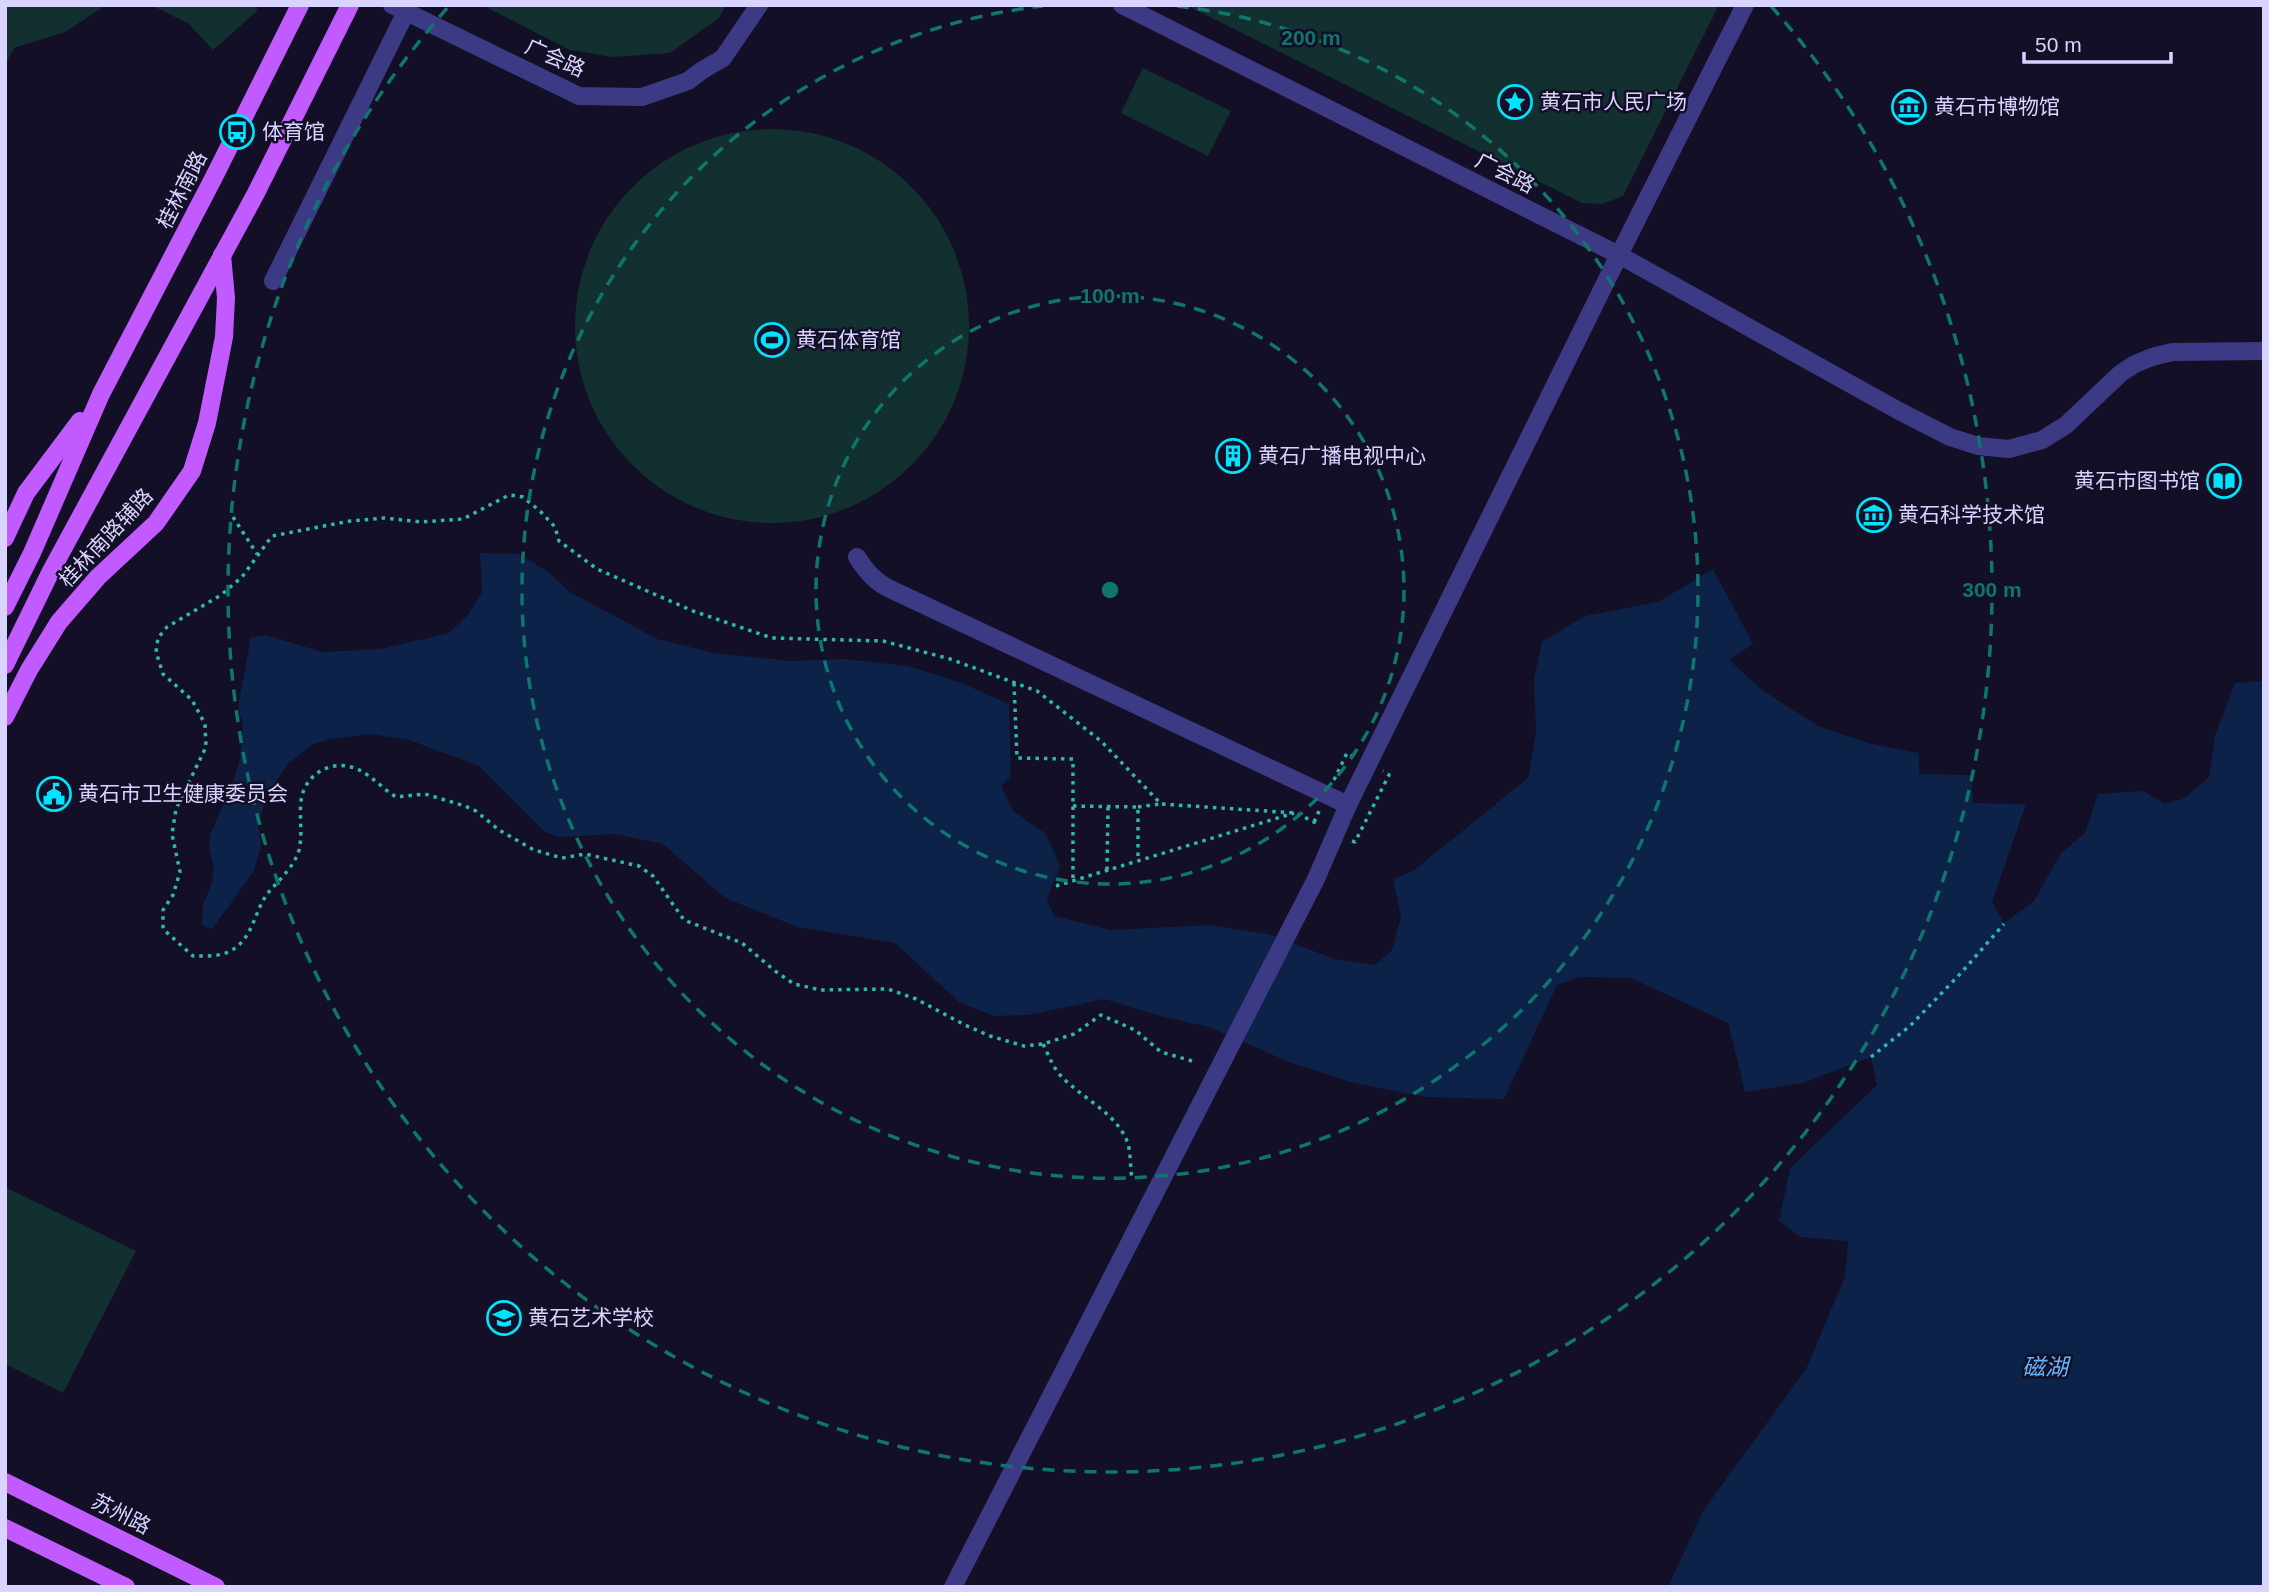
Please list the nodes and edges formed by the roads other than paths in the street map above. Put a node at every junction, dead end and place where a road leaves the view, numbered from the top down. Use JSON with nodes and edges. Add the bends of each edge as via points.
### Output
{"nodes":[{"id":1,"x":300,"y":5,"type":"edge"},
{"id":2,"x":350,"y":5,"type":"edge"},
{"id":3,"x":759,"y":5,"type":"edge"},
{"id":4,"x":1122,"y":5,"type":"edge"},
{"id":5,"x":1745,"y":5,"type":"edge"},
{"id":6,"x":399,"y":9,"type":"edge"},
{"id":7,"x":222,"y":254,"type":"junction"},
{"id":8,"x":1619,"y":255,"type":"junction"},
{"id":9,"x":273,"y":281,"type":"dead end"},
{"id":10,"x":2264,"y":351,"type":"edge"},
{"id":11,"x":102,"y":394,"type":"junction"},
{"id":12,"x":5,"y":538,"type":"edge"},
{"id":13,"x":857,"y":557,"type":"dead end"},
{"id":14,"x":5,"y":607,"type":"edge"},
{"id":15,"x":5,"y":665,"type":"edge"},
{"id":16,"x":5,"y":717,"type":"edge"},
{"id":17,"x":1348,"y":805,"type":"junction"},
{"id":18,"x":5,"y":1482,"type":"edge"},
{"id":19,"x":5,"y":1528,"type":"edge"},
{"id":20,"x":126,"y":1587,"type":"edge"},
{"id":21,"x":216,"y":1587,"type":"edge"},
{"id":22,"x":953,"y":1587,"type":"edge"}],
"edges":[{"from":1,"to":11,"type":"main road","name":"桂林南路"},
{"from":2,"to":7,"type":"main road"},
{"from":3,"to":6,"type":"street","name":"广会路","via":[[723,58],[688,81],[642,97],[579,96]]},
{"from":4,"to":8,"type":"street","name":"广会路"},
{"from":5,"to":8,"type":"street"},
{"from":6,"to":9,"type":"street"},
{"from":7,"to":15,"type":"main road"},
{"from":7,"to":16,"type":"main road","name":"桂林南路辅路","via":[[224,337],[207,424],[192,471],[156,523],[98,577],[59,622]]},
{"from":8,"to":10,"type":"street","name":"广会路","via":[[1899,411],[1978,446],[2009,449],[2042,440],[2066,425],[2135,363],[2152,357],[2172,352]]},
{"from":8,"to":17,"type":"street"},
{"from":11,"to":12,"type":"main road","via":[[26,493]]},
{"from":11,"to":14,"type":"main road"},
{"from":13,"to":17,"type":"street","via":[[888,588]]},
{"from":17,"to":22,"type":"street","via":[[1316,879]]},
{"from":18,"to":21,"type":"main road","name":"苏州路"},
{"from":19,"to":20,"type":"main road"}]}
